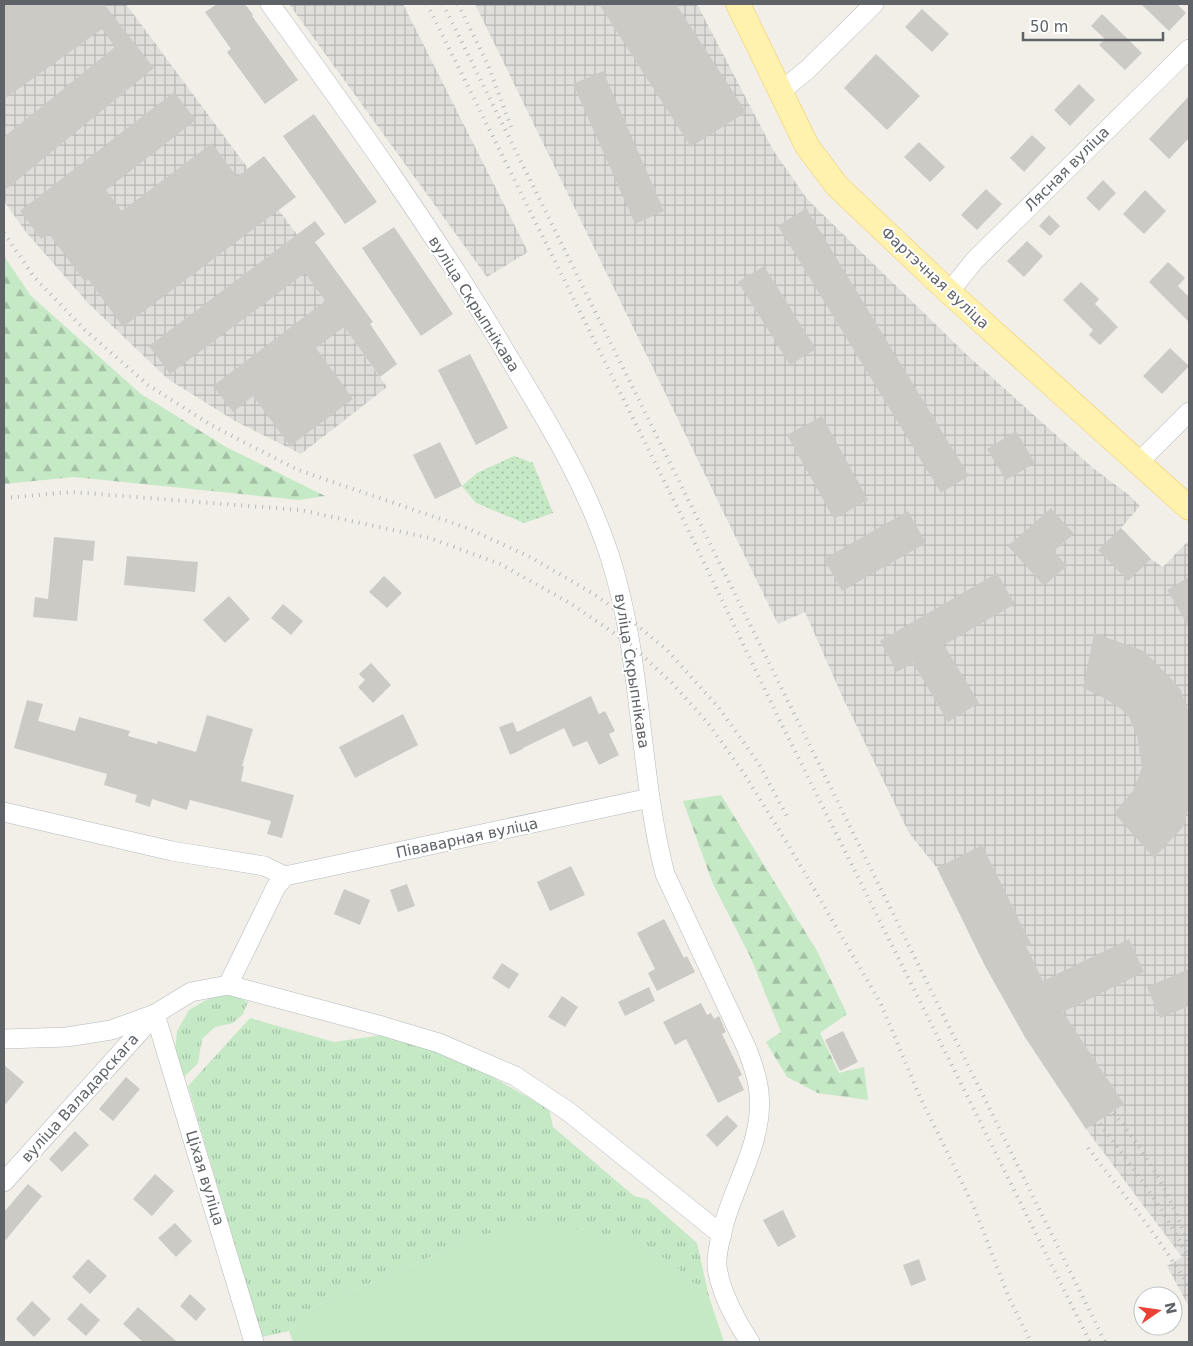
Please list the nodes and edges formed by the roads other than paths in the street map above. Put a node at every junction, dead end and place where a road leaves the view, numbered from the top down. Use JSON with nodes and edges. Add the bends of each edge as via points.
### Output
{"nodes":[{"id":1,"x":270,"y":4,"type":"edge"},
{"id":2,"x":738,"y":4,"type":"edge"},
{"id":3,"x":874,"y":4,"type":"edge"},
{"id":4,"x":1189,"y":49,"type":"edge"},
{"id":5,"x":781,"y":91,"type":"junction"},
{"id":6,"x":949,"y":292,"type":"junction"},
{"id":7,"x":1189,"y":412,"type":"edge"},
{"id":8,"x":1138,"y":463,"type":"junction"},
{"id":9,"x":1189,"y":508,"type":"edge"},
{"id":10,"x":650,"y":798,"type":"junction"},
{"id":11,"x":4,"y":812,"type":"edge"},
{"id":12,"x":285,"y":876,"type":"junction"},
{"id":13,"x":228,"y":985,"type":"junction"},
{"id":14,"x":155,"y":1014,"type":"junction"},
{"id":15,"x":4,"y":1039,"type":"edge"},
{"id":16,"x":4,"y":1182,"type":"edge"},
{"id":17,"x":722,"y":1235,"type":"junction"},
{"id":18,"x":254,"y":1342,"type":"edge"},
{"id":19,"x":750,"y":1342,"type":"edge"}],
"edges":[{"from":1,"to":10,"type":"street","name":"вуліца Скрыпнікава","via":[[404,193],[484,316],[568,456],[610,556],[626,617]]},
{"from":2,"to":5,"type":"main road","name":"Фартэчная вуліца"},
{"from":3,"to":5,"type":"street"},
{"from":4,"to":6,"type":"street","name":"Лясная вуліца","via":[[975,260]]},
{"from":5,"to":6,"type":"main road","name":"Фартэчная вуліца","via":[[807,146],[837,186]]},
{"from":6,"to":8,"type":"main road","name":"Фартэчная вуліца"},
{"from":7,"to":8,"type":"street"},
{"from":8,"to":9,"type":"main road","name":"Фартэчная вуліца"},
{"from":10,"to":12,"type":"street","name":"Піваварная вуліца"},
{"from":10,"to":17,"type":"street","name":"вуліца Скрыпнікава","via":[[665,874],[747,1049],[759,1093],[756,1136],[728,1209]]},
{"from":11,"to":12,"type":"street","via":[[172,850],[264,866]]},
{"from":12,"to":13,"type":"street","via":[[276,887]]},
{"from":13,"to":14,"type":"street","via":[[190,992]]},
{"from":13,"to":17,"type":"street","via":[[439,1043],[515,1076],[570,1112]]},
{"from":14,"to":15,"type":"street","via":[[111,1030],[88,1034]]},
{"from":14,"to":16,"type":"street","name":"вуліца Валадарскага"},
{"from":14,"to":18,"type":"street","name":"Ціхая вуліца"},
{"from":17,"to":19,"type":"street","name":"вуліца Скрыпнікава","via":[[717,1265],[739,1325]]}]}
